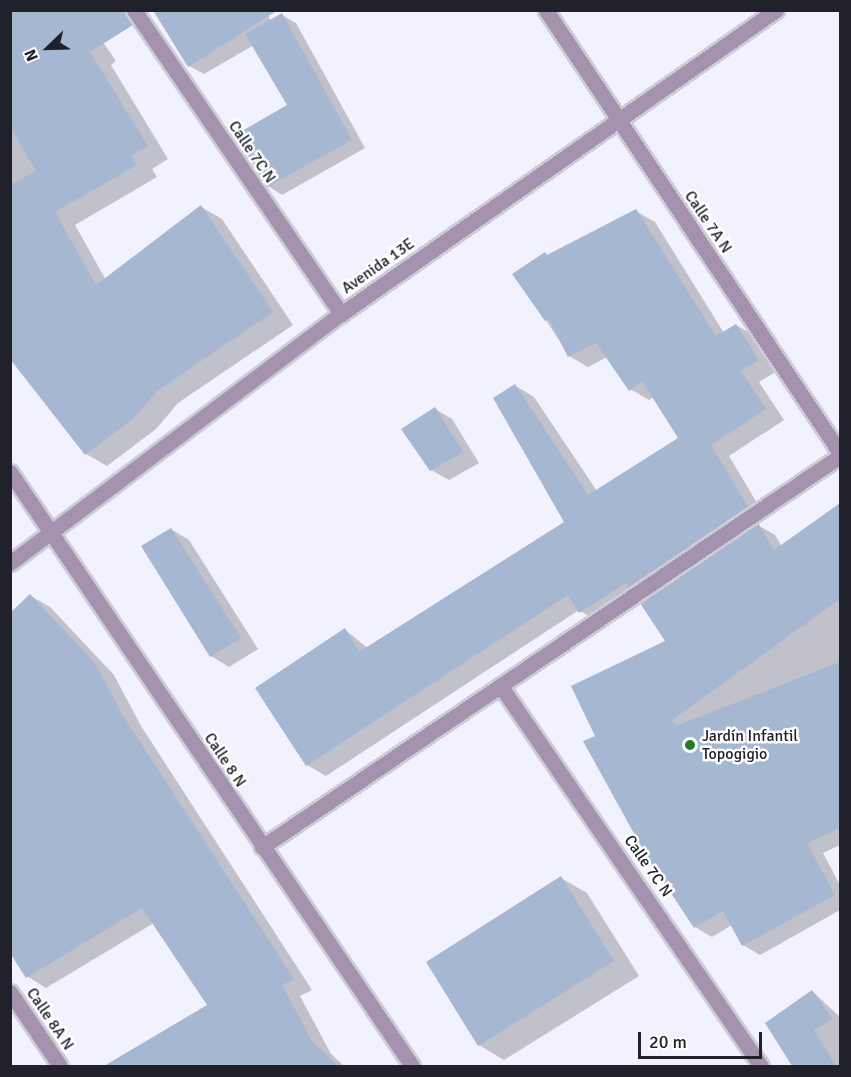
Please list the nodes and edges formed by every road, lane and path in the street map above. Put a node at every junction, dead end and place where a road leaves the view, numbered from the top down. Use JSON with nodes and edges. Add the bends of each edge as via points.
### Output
{"nodes":[{"id":1,"x":134,"y":10,"type":"edge"},
{"id":2,"x":546,"y":10,"type":"edge"},
{"id":3,"x":776,"y":10,"type":"edge"},
{"id":4,"x":619,"y":120,"type":"junction"},
{"id":5,"x":340,"y":314,"type":"junction"},
{"id":6,"x":840,"y":454,"type":"edge"},
{"id":7,"x":10,"y":472,"type":"edge"},
{"id":8,"x":48,"y":531,"type":"junction"},
{"id":9,"x":10,"y":563,"type":"edge"},
{"id":10,"x":502,"y":688,"type":"junction"},
{"id":11,"x":262,"y":847,"type":"junction"},
{"id":12,"x":10,"y":992,"type":"edge"},
{"id":13,"x":60,"y":1066,"type":"edge"},
{"id":14,"x":412,"y":1066,"type":"edge"},
{"id":15,"x":761,"y":1066,"type":"edge"}],
"edges":[{"from":1,"to":5,"type":"street","name":"Calle 7C N"},
{"from":2,"to":4,"type":"street","name":"Calle 7A N"},
{"from":3,"to":4,"type":"street","name":"Avenida 13E"},
{"from":4,"to":5,"type":"street","name":"Avenida 13E"},
{"from":4,"to":6,"type":"street","name":"Calle 7A N"},
{"from":5,"to":8,"type":"street","name":"Avenida 13E"},
{"from":6,"to":10,"type":"street"},
{"from":7,"to":8,"type":"street","name":"Calle 8 N"},
{"from":8,"to":9,"type":"street","name":"Avenida 13E"},
{"from":8,"to":11,"type":"street","name":"Calle 8 N"},
{"from":10,"to":11,"type":"street"},
{"from":10,"to":15,"type":"street","name":"Calle 7C N"},
{"from":11,"to":14,"type":"street","name":"Calle 8 N"},
{"from":12,"to":13,"type":"street","name":"Calle 8A N"}]}
